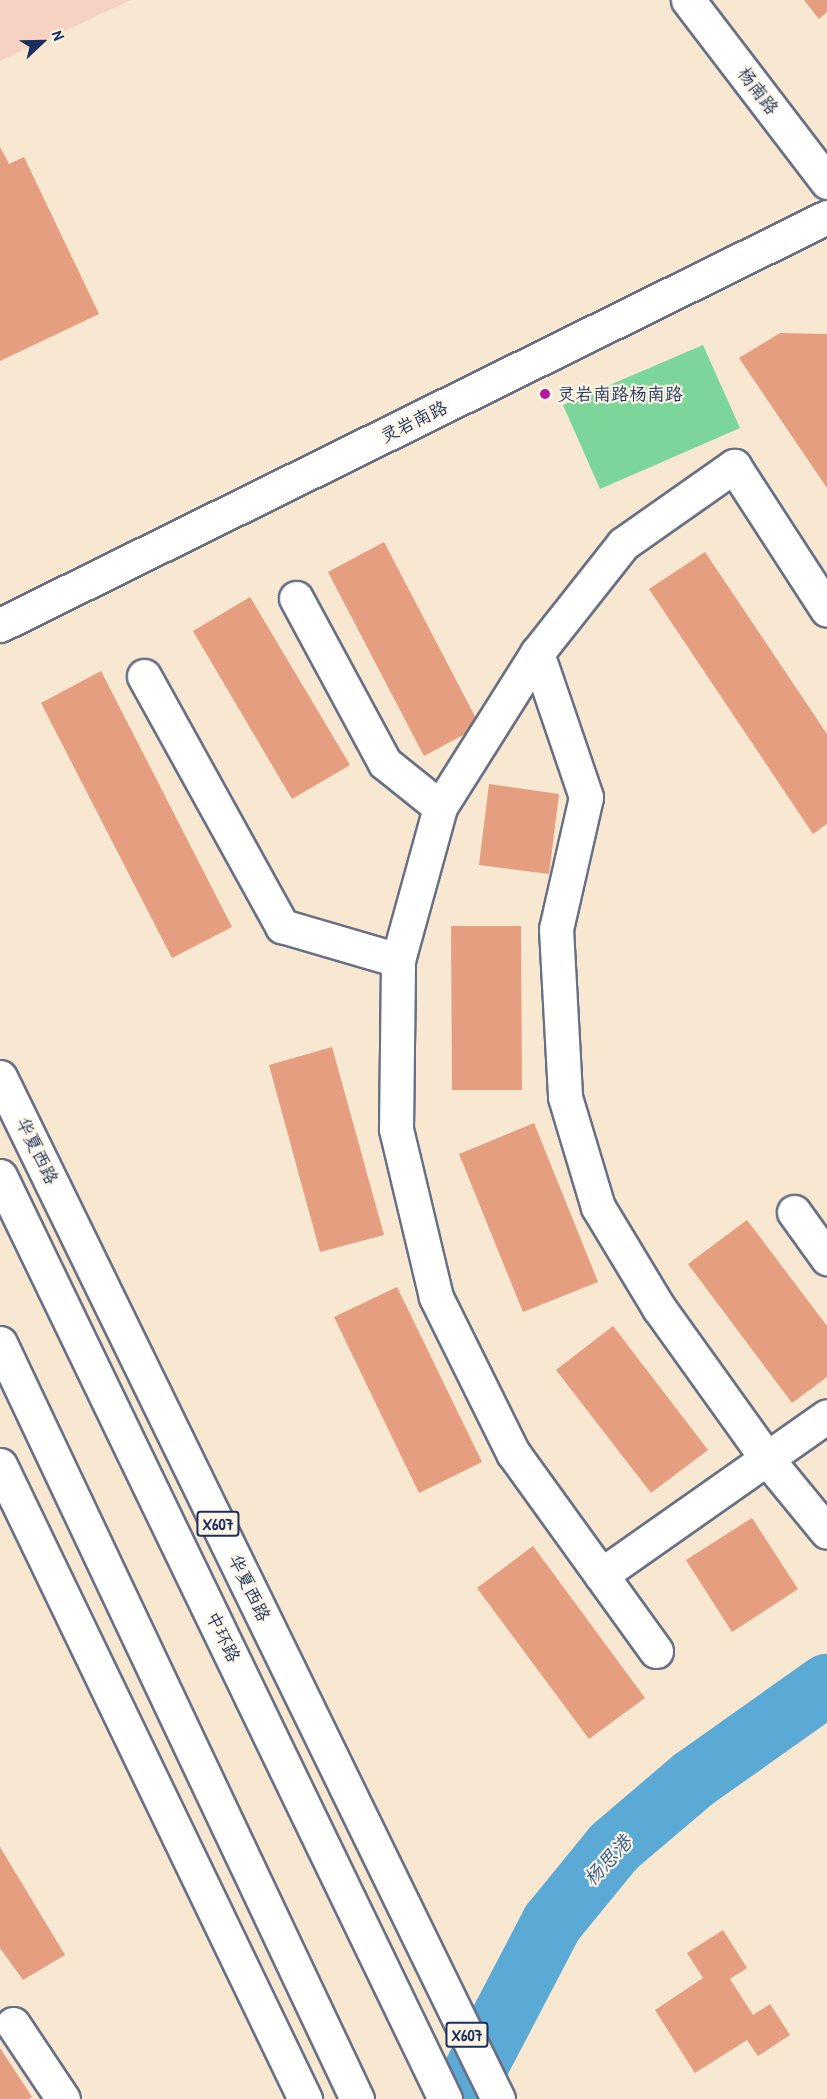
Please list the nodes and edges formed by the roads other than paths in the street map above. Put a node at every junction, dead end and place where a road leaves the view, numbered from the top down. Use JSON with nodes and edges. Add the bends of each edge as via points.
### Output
{"nodes":[{"id":1,"x":687,"y":0,"type":"edge"},
{"id":2,"x":827,"y":182,"type":"edge"},
{"id":3,"x":827,"y":217,"type":"edge"},
{"id":4,"x":296,"y":598,"type":"dead end"},
{"id":5,"x":827,"y":610,"type":"edge"},
{"id":6,"x":0,"y":625,"type":"edge"},
{"id":7,"x":537,"y":653,"type":"junction"},
{"id":8,"x":144,"y":676,"type":"dead end"},
{"id":9,"x":440,"y":807,"type":"junction"},
{"id":10,"x":398,"y":960,"type":"junction"},
{"id":11,"x":0,"y":1077,"type":"edge"},
{"id":12,"x":0,"y":1176,"type":"edge"},
{"id":13,"x":794,"y":1212,"type":"dead end"},
{"id":14,"x":827,"y":1258,"type":"edge"},
{"id":15,"x":0,"y":1343,"type":"edge"},
{"id":16,"x":827,"y":1416,"type":"edge"},
{"id":17,"x":766,"y":1459,"type":"junction"},
{"id":18,"x":0,"y":1465,"type":"edge"},
{"id":19,"x":827,"y":1532,"type":"edge"},
{"id":20,"x":601,"y":1575,"type":"junction"},
{"id":21,"x":134,"y":1629,"type":"junction"},
{"id":22,"x":656,"y":1651,"type":"dead end"},
{"id":23,"x":377,"y":1957,"type":"junction"},
{"id":24,"x":13,"y":2024,"type":"dead end"},
{"id":25,"x":63,"y":2099,"type":"edge"},
{"id":26,"x":305,"y":2099,"type":"edge"},
{"id":27,"x":332,"y":2099,"type":"edge"},
{"id":28,"x":357,"y":2099,"type":"edge"},
{"id":29,"x":445,"y":2099,"type":"edge"},
{"id":30,"x":471,"y":2099,"type":"edge"},
{"id":31,"x":498,"y":2099,"type":"edge"}],
"edges":[{"from":1,"to":2,"type":"main road","name":"杨南路"},
{"from":3,"to":6,"type":"main road","name":"灵岩南路"},
{"from":4,"to":9,"type":"main road","via":[[385,763]]},
{"from":5,"to":7,"type":"main road","via":[[734,465],[624,544]]},
{"from":7,"to":9,"type":"main road"},
{"from":7,"to":17,"type":"main road","via":[[586,797],[556,929],[565,1097],[598,1207],[659,1308]]},
{"from":8,"to":10,"type":"main road","via":[[282,926]]},
{"from":9,"to":10,"type":"main road"},
{"from":10,"to":20,"type":"main road","via":[[396,1129],[435,1297],[513,1453]]},
{"from":11,"to":31,"type":"main road","name":"华夏西路","number":"X607"},
{"from":12,"to":23,"type":"main road","name":"中环路"},
{"from":13,"to":14,"type":"main road"},
{"from":15,"to":21,"type":"main road"},
{"from":16,"to":17,"type":"main road"},
{"from":17,"to":19,"type":"main road"},
{"from":17,"to":20,"type":"main road"},
{"from":18,"to":26,"type":"main road"},
{"from":20,"to":22,"type":"main road"},
{"from":21,"to":27,"type":"main road"},
{"from":21,"to":28,"type":"main road"},
{"from":23,"to":29,"type":"main road","name":"中环路"},
{"from":23,"to":30,"type":"main road"},
{"from":24,"to":25,"type":"main road"}]}
